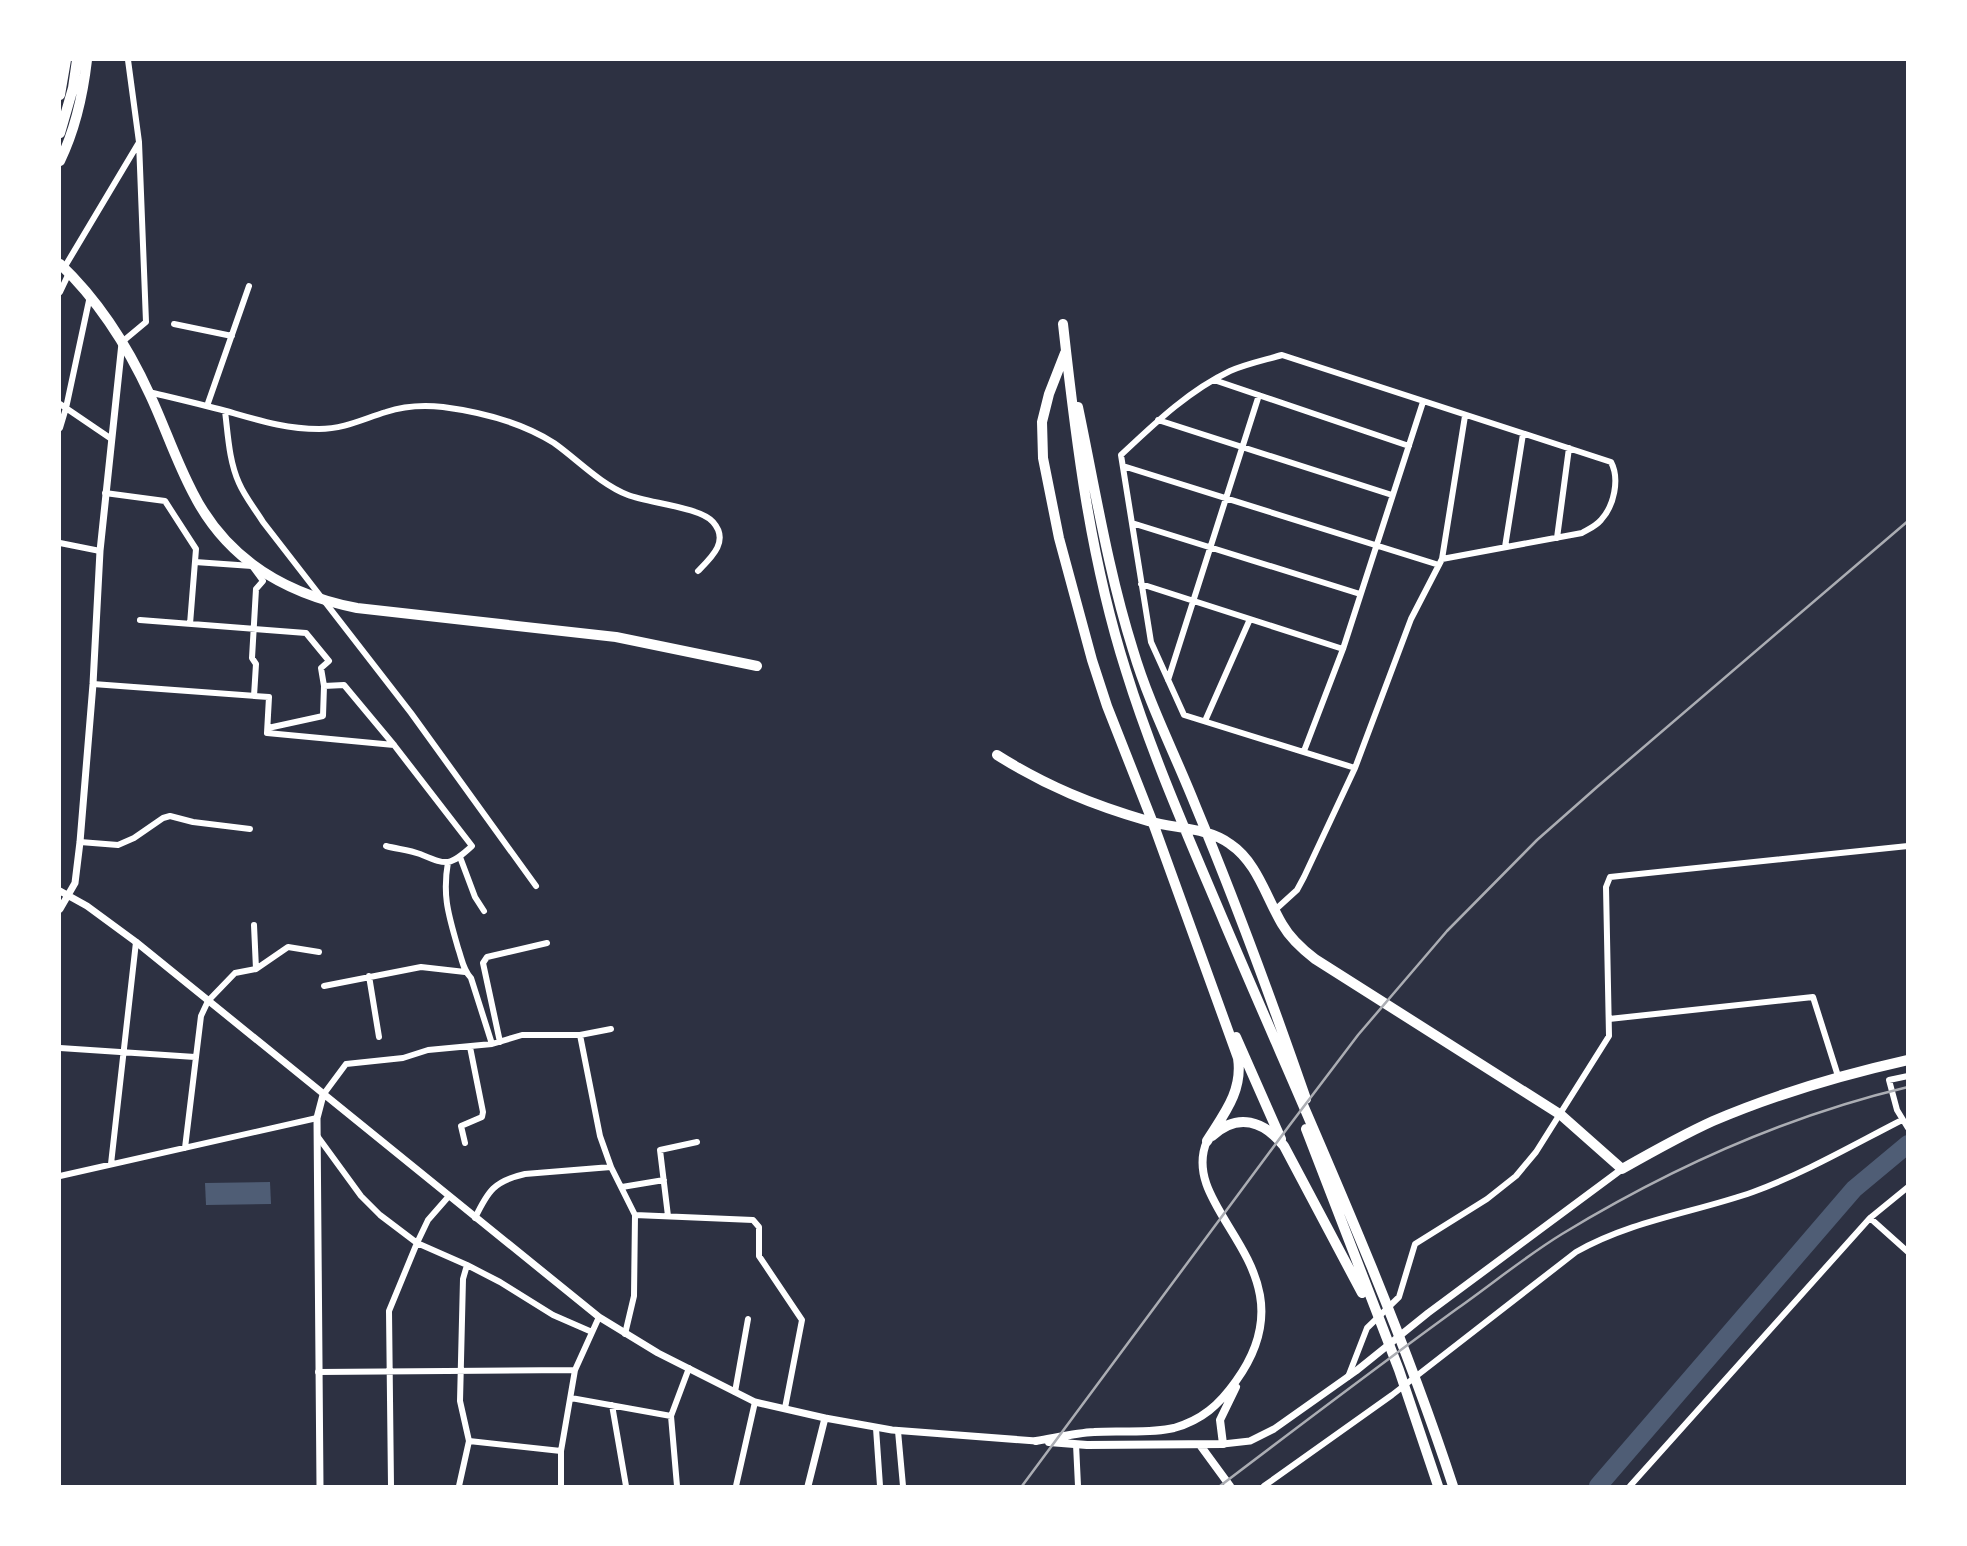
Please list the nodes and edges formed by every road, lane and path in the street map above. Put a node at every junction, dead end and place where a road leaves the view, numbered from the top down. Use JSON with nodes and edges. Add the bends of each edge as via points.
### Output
{"nodes":[{"id":1,"x":66,"y":60,"type":"edge"},
{"id":2,"x":77,"y":60,"type":"edge"},
{"id":3,"x":87,"y":60,"type":"edge"},
{"id":4,"x":128,"y":60,"type":"edge"},
{"id":5,"x":60,"y":95,"type":"edge"},
{"id":6,"x":60,"y":133,"type":"edge"},
{"id":7,"x":139,"y":142,"type":"junction"},
{"id":8,"x":60,"y":161,"type":"edge"},
{"id":9,"x":64,"y":268,"type":"edge"},
{"id":10,"x":249,"y":286,"type":"dead end"},
{"id":11,"x":60,"y":292,"type":"edge"},
{"id":12,"x":90,"y":296,"type":"junction"},
{"id":13,"x":174,"y":324,"type":"dead end"},
{"id":14,"x":1063,"y":324,"type":"dead end"},
{"id":15,"x":232,"y":336,"type":"junction"},
{"id":16,"x":122,"y":342,"type":"junction"},
{"id":17,"x":1066,"y":352,"type":"junction"},
{"id":18,"x":1214,"y":380,"type":"junction"},
{"id":19,"x":1072,"y":391,"type":"junction"},
{"id":20,"x":149,"y":392,"type":"junction"},
{"id":21,"x":1259,"y":395,"type":"junction"},
{"id":22,"x":1423,"y":402,"type":"junction"},
{"id":23,"x":63,"y":406,"type":"edge"},
{"id":24,"x":207,"y":406,"type":"junction"},
{"id":25,"x":225,"y":411,"type":"junction"},
{"id":26,"x":1465,"y":416,"type":"junction"},
{"id":27,"x":1158,"y":420,"type":"junction"},
{"id":28,"x":60,"y":428,"type":"edge"},
{"id":29,"x":1523,"y":434,"type":"junction"},
{"id":30,"x":110,"y":438,"type":"junction"},
{"id":31,"x":1409,"y":446,"type":"junction"},
{"id":32,"x":1569,"y":448,"type":"junction"},
{"id":33,"x":1242,"y":449,"type":"junction"},
{"id":34,"x":1123,"y":466,"type":"junction"},
{"id":35,"x":105,"y":493,"type":"junction"},
{"id":36,"x":1392,"y":495,"type":"junction"},
{"id":37,"x":1226,"y":498,"type":"junction"},
{"id":38,"x":1132,"y":523,"type":"junction"},
{"id":39,"x":1557,"y":538,"type":"junction"},
{"id":40,"x":60,"y":543,"type":"edge"},
{"id":41,"x":1376,"y":545,"type":"junction"},
{"id":42,"x":1210,"y":547,"type":"junction"},
{"id":43,"x":1505,"y":547,"type":"junction"},
{"id":44,"x":100,"y":551,"type":"junction"},
{"id":45,"x":195,"y":562,"type":"junction"},
{"id":46,"x":1440,"y":562,"type":"junction"},
{"id":47,"x":698,"y":571,"type":"dead end"},
{"id":48,"x":1141,"y":584,"type":"junction"},
{"id":49,"x":1360,"y":594,"type":"junction"},
{"id":50,"x":1193,"y":600,"type":"junction"},
{"id":51,"x":1250,"y":619,"type":"junction"},
{"id":52,"x":140,"y":620,"type":"dead end"},
{"id":53,"x":190,"y":624,"type":"junction"},
{"id":54,"x":254,"y":629,"type":"junction"},
{"id":55,"x":1343,"y":649,"type":"junction"},
{"id":56,"x":757,"y":666,"type":"dead end"},
{"id":57,"x":1168,"y":681,"type":"junction"},
{"id":58,"x":93,"y":684,"type":"junction"},
{"id":59,"x":324,"y":686,"type":"junction"},
{"id":60,"x":254,"y":696,"type":"junction"},
{"id":61,"x":1205,"y":721,"type":"junction"},
{"id":62,"x":268,"y":728,"type":"junction"},
{"id":63,"x":394,"y":745,"type":"junction"},
{"id":64,"x":1304,"y":751,"type":"junction"},
{"id":65,"x":997,"y":755,"type":"dead end"},
{"id":66,"x":1355,"y":768,"type":"junction"},
{"id":67,"x":1153,"y":822,"type":"junction"},
{"id":68,"x":250,"y":829,"type":"dead end"},
{"id":69,"x":1207,"y":833,"type":"junction"},
{"id":70,"x":80,"y":842,"type":"junction"},
{"id":71,"x":386,"y":846,"type":"dead end"},
{"id":72,"x":1908,"y":846,"type":"edge"},
{"id":73,"x":460,"y":857,"type":"junction"},
{"id":74,"x":448,"y":862,"type":"junction"},
{"id":75,"x":536,"y":886,"type":"dead end"},
{"id":76,"x":63,"y":892,"type":"edge"},
{"id":77,"x":60,"y":909,"type":"edge"},
{"id":78,"x":1275,"y":910,"type":"junction"},
{"id":79,"x":484,"y":911,"type":"dead end"},
{"id":80,"x":254,"y":925,"type":"dead end"},
{"id":81,"x":136,"y":943,"type":"junction"},
{"id":82,"x":547,"y":943,"type":"dead end"},
{"id":83,"x":319,"y":952,"type":"dead end"},
{"id":84,"x":256,"y":969,"type":"junction"},
{"id":85,"x":465,"y":972,"type":"junction"},
{"id":86,"x":1208,"y":974,"type":"junction"},
{"id":87,"x":369,"y":976,"type":"junction"},
{"id":88,"x":324,"y":986,"type":"dead end"},
{"id":89,"x":208,"y":1001,"type":"junction"},
{"id":90,"x":1609,"y":1019,"type":"junction"},
{"id":91,"x":611,"y":1029,"type":"dead end"},
{"id":92,"x":1269,"y":1030,"type":"junction"},
{"id":93,"x":580,"y":1035,"type":"junction"},
{"id":94,"x":379,"y":1037,"type":"dead end"},
{"id":95,"x":500,"y":1042,"type":"junction"},
{"id":96,"x":492,"y":1044,"type":"junction"},
{"id":97,"x":470,"y":1047,"type":"junction"},
{"id":98,"x":60,"y":1048,"type":"edge"},
{"id":99,"x":124,"y":1052,"type":"junction"},
{"id":100,"x":195,"y":1057,"type":"junction"},
{"id":101,"x":1908,"y":1060,"type":"edge"},
{"id":102,"x":1838,"y":1076,"type":"junction"},
{"id":103,"x":1908,"y":1076,"type":"edge"},
{"id":104,"x":323,"y":1095,"type":"junction"},
{"id":105,"x":1561,"y":1115,"type":"junction"},
{"id":106,"x":317,"y":1118,"type":"junction"},
{"id":107,"x":1905,"y":1124,"type":"edge"},
{"id":108,"x":318,"y":1137,"type":"junction"},
{"id":109,"x":1207,"y":1141,"type":"junction"},
{"id":110,"x":697,"y":1142,"type":"dead end"},
{"id":111,"x":465,"y":1143,"type":"dead end"},
{"id":112,"x":1284,"y":1146,"type":"junction"},
{"id":113,"x":186,"y":1148,"type":"junction"},
{"id":114,"x":111,"y":1164,"type":"junction"},
{"id":115,"x":611,"y":1167,"type":"junction"},
{"id":116,"x":1329,"y":1168,"type":"junction"},
{"id":117,"x":1622,"y":1169,"type":"junction"},
{"id":118,"x":60,"y":1175,"type":"edge"},
{"id":119,"x":664,"y":1180,"type":"junction"},
{"id":120,"x":1908,"y":1186,"type":"edge"},
{"id":121,"x":622,"y":1188,"type":"junction"},
{"id":122,"x":449,"y":1196,"type":"junction"},
{"id":123,"x":635,"y":1215,"type":"junction"},
{"id":124,"x":668,"y":1216,"type":"junction"},
{"id":125,"x":475,"y":1218,"type":"junction"},
{"id":126,"x":1870,"y":1218,"type":"junction"},
{"id":127,"x":416,"y":1243,"type":"junction"},
{"id":128,"x":1908,"y":1252,"type":"edge"},
{"id":129,"x":467,"y":1265,"type":"junction"},
{"id":130,"x":1370,"y":1304,"type":"junction"},
{"id":131,"x":599,"y":1317,"type":"junction"},
{"id":132,"x":748,"y":1319,"type":"dead end"},
{"id":133,"x":592,"y":1332,"type":"junction"},
{"id":134,"x":625,"y":1334,"type":"junction"},
{"id":135,"x":689,"y":1368,"type":"junction"},
{"id":136,"x":575,"y":1370,"type":"junction"},
{"id":137,"x":459,"y":1371,"type":"junction"},
{"id":138,"x":318,"y":1372,"type":"junction"},
{"id":139,"x":390,"y":1372,"type":"junction"},
{"id":140,"x":1242,"y":1373,"type":"junction"},
{"id":141,"x":1348,"y":1377,"type":"junction"},
{"id":142,"x":736,"y":1392,"type":"junction"},
{"id":143,"x":571,"y":1398,"type":"junction"},
{"id":144,"x":755,"y":1402,"type":"junction"},
{"id":145,"x":612,"y":1405,"type":"junction"},
{"id":146,"x":785,"y":1408,"type":"junction"},
{"id":147,"x":671,"y":1416,"type":"junction"},
{"id":148,"x":825,"y":1418,"type":"junction"},
{"id":149,"x":876,"y":1428,"type":"junction"},
{"id":150,"x":898,"y":1431,"type":"junction"},
{"id":151,"x":468,"y":1441,"type":"junction"},
{"id":152,"x":1036,"y":1441,"type":"junction"},
{"id":153,"x":1076,"y":1444,"type":"junction"},
{"id":154,"x":1223,"y":1444,"type":"junction"},
{"id":155,"x":1199,"y":1445,"type":"junction"},
{"id":156,"x":561,"y":1451,"type":"junction"},
{"id":157,"x":320,"y":1486,"type":"edge"},
{"id":158,"x":391,"y":1486,"type":"edge"},
{"id":159,"x":459,"y":1486,"type":"edge"},
{"id":160,"x":561,"y":1486,"type":"edge"},
{"id":161,"x":626,"y":1486,"type":"edge"},
{"id":162,"x":677,"y":1486,"type":"edge"},
{"id":163,"x":736,"y":1486,"type":"edge"},
{"id":164,"x":808,"y":1486,"type":"edge"},
{"id":165,"x":880,"y":1486,"type":"edge"},
{"id":166,"x":903,"y":1486,"type":"edge"},
{"id":167,"x":1078,"y":1486,"type":"edge"},
{"id":168,"x":1230,"y":1486,"type":"edge"},
{"id":169,"x":1264,"y":1486,"type":"edge"},
{"id":170,"x":1438,"y":1486,"type":"edge"},
{"id":171,"x":1452,"y":1486,"type":"edge"},
{"id":172,"x":1630,"y":1486,"type":"edge"}],
"edges":[{"from":1,"to":5,"type":"highway"},
{"from":2,"to":6,"type":"highway"},
{"from":3,"to":8,"type":"highway","via":[[75,126]]},
{"from":4,"to":7,"type":"street"},
{"from":7,"to":9,"type":"street"},
{"from":7,"to":16,"type":"street","via":[[146,322]]},
{"from":9,"to":11,"type":"street"},
{"from":9,"to":12,"type":"highway"},
{"from":10,"to":15,"type":"street"},
{"from":12,"to":16,"type":"highway"},
{"from":12,"to":23,"type":"street"},
{"from":13,"to":15,"type":"street"},
{"from":14,"to":17,"type":"highway"},
{"from":15,"to":24,"type":"street"},
{"from":16,"to":20,"type":"highway"},
{"from":16,"to":30,"type":"street"},
{"from":17,"to":19,"type":"highway"},
{"from":17,"to":67,"type":"highway","via":[[1044,408],[1041,437],[1047,484],[1099,683]]},
{"from":18,"to":21,"type":"street"},
{"from":18,"to":22,"type":"street","via":[[1282,355]]},
{"from":18,"to":27,"type":"street"},
{"from":19,"to":69,"type":"highway","via":[[1123,618],[1144,685]]},
{"from":19,"to":92,"type":"highway","via":[[1087,513],[1125,670],[1182,823]]},
{"from":20,"to":24,"type":"street"},
{"from":20,"to":56,"type":"highway","via":[[200,505],[231,547],[298,592],[357,608],[616,637]]},
{"from":21,"to":31,"type":"street"},
{"from":21,"to":33,"type":"street"},
{"from":22,"to":26,"type":"street"},
{"from":22,"to":31,"type":"street"},
{"from":23,"to":28,"type":"street"},
{"from":23,"to":30,"type":"street"},
{"from":24,"to":25,"type":"street"},
{"from":25,"to":47,"type":"street","via":[[276,426],[321,429],[350,426],[416,405],[504,419],[552,442],[630,496],[702,514],[713,522],[720,542]]},
{"from":25,"to":75,"type":"street","via":[[233,465],[251,505],[411,713]]},
{"from":26,"to":29,"type":"street"},
{"from":26,"to":46,"type":"street"},
{"from":27,"to":33,"type":"street"},
{"from":27,"to":34,"type":"street","via":[[1121,454]]},
{"from":29,"to":32,"type":"street"},
{"from":29,"to":43,"type":"street"},
{"from":30,"to":35,"type":"street"},
{"from":31,"to":36,"type":"street"},
{"from":32,"to":39,"type":"street"},
{"from":32,"to":39,"type":"street","via":[[1611,462],[1615,490],[1599,523],[1582,533]]},
{"from":33,"to":36,"type":"street"},
{"from":33,"to":37,"type":"street"},
{"from":34,"to":37,"type":"street"},
{"from":34,"to":38,"type":"street"},
{"from":35,"to":44,"type":"street"},
{"from":35,"to":45,"type":"street","via":[[165,500],[196,549]]},
{"from":36,"to":41,"type":"street"},
{"from":37,"to":41,"type":"street"},
{"from":37,"to":42,"type":"street"},
{"from":38,"to":42,"type":"street"},
{"from":38,"to":48,"type":"street"},
{"from":39,"to":43,"type":"street"},
{"from":40,"to":44,"type":"street"},
{"from":41,"to":46,"type":"street"},
{"from":41,"to":49,"type":"street"},
{"from":42,"to":49,"type":"street"},
{"from":42,"to":50,"type":"street"},
{"from":43,"to":46,"type":"street"},
{"from":44,"to":58,"type":"street"},
{"from":45,"to":53,"type":"street"},
{"from":45,"to":54,"type":"street","via":[[252,566],[263,581],[256,589]]},
{"from":46,"to":66,"type":"street","via":[[1411,619]]},
{"from":48,"to":50,"type":"street"},
{"from":48,"to":57,"type":"street","via":[[1151,642]]},
{"from":49,"to":55,"type":"street"},
{"from":50,"to":51,"type":"street"},
{"from":50,"to":57,"type":"street"},
{"from":51,"to":55,"type":"street"},
{"from":51,"to":61,"type":"street"},
{"from":52,"to":53,"type":"street"},
{"from":53,"to":54,"type":"street"},
{"from":54,"to":59,"type":"street","via":[[306,634],[329,661],[321,668]]},
{"from":54,"to":60,"type":"street"},
{"from":55,"to":64,"type":"street"},
{"from":57,"to":61,"type":"street","via":[[1184,715]]},
{"from":58,"to":60,"type":"street"},
{"from":58,"to":70,"type":"street"},
{"from":59,"to":62,"type":"street","via":[[323,716]]},
{"from":59,"to":63,"type":"street","via":[[344,685]]},
{"from":60,"to":62,"type":"street","via":[[269,697]]},
{"from":61,"to":64,"type":"street"},
{"from":62,"to":63,"type":"street","via":[[267,733]]},
{"from":63,"to":73,"type":"street","via":[[472,846]]},
{"from":64,"to":66,"type":"street"},
{"from":65,"to":67,"type":"highway","via":[[1057,790]]},
{"from":66,"to":78,"type":"street","via":[[1297,890]]},
{"from":67,"to":69,"type":"highway"},
{"from":67,"to":86,"type":"highway"},
{"from":68,"to":70,"type":"street","via":[[170,816],[115,846]]},
{"from":69,"to":78,"type":"highway","via":[[1229,843],[1248,860]]},
{"from":69,"to":116,"type":"highway"},
{"from":70,"to":76,"type":"street","via":[[75,883]]},
{"from":71,"to":74,"type":"street"},
{"from":72,"to":90,"type":"street","via":[[1610,877],[1606,887]]},
{"from":73,"to":74,"type":"street"},
{"from":73,"to":79,"type":"street"},
{"from":74,"to":85,"type":"street","via":[[447,906]]},
{"from":76,"to":77,"type":"street"},
{"from":76,"to":81,"type":"street"},
{"from":78,"to":105,"type":"highway","via":[[1291,937],[1315,959]]},
{"from":80,"to":84,"type":"street"},
{"from":81,"to":89,"type":"street"},
{"from":81,"to":99,"type":"street"},
{"from":82,"to":95,"type":"street","via":[[487,957],[483,963]]},
{"from":83,"to":84,"type":"street","via":[[288,947]]},
{"from":84,"to":89,"type":"street","via":[[235,973]]},
{"from":85,"to":87,"type":"street","via":[[421,967]]},
{"from":85,"to":96,"type":"street","via":[[471,978]]},
{"from":86,"to":109,"type":"highway","via":[[1239,1069],[1236,1092]]},
{"from":86,"to":112,"type":"highway"},
{"from":87,"to":88,"type":"street"},
{"from":87,"to":94,"type":"street"},
{"from":89,"to":100,"type":"street"},
{"from":89,"to":104,"type":"street"},
{"from":90,"to":102,"type":"street","via":[[1813,996]]},
{"from":90,"to":105,"type":"street","via":[[1609,1036]]},
{"from":91,"to":93,"type":"street"},
{"from":92,"to":116,"type":"highway"},
{"from":92,"to":130,"type":"highway"},
{"from":93,"to":95,"type":"street","via":[[522,1035]]},
{"from":93,"to":115,"type":"street","via":[[600,1136]]},
{"from":95,"to":96,"type":"street"},
{"from":96,"to":97,"type":"street"},
{"from":97,"to":104,"type":"street","via":[[346,1064]]},
{"from":97,"to":111,"type":"street","via":[[483,1112],[482,1118],[461,1126]]},
{"from":98,"to":99,"type":"street"},
{"from":99,"to":100,"type":"street"},
{"from":99,"to":114,"type":"street"},
{"from":100,"to":113,"type":"street"},
{"from":101,"to":102,"type":"highway"},
{"from":102,"to":117,"type":"highway","via":[[1711,1122]]},
{"from":103,"to":107,"type":"street","via":[[1889,1080]]},
{"from":104,"to":106,"type":"street"},
{"from":104,"to":122,"type":"street"},
{"from":105,"to":117,"type":"highway"},
{"from":105,"to":141,"type":"street","via":[[1516,1176],[1415,1244],[1399,1297],[1367,1328]]},
{"from":106,"to":108,"type":"street"},
{"from":106,"to":113,"type":"street"},
{"from":107,"to":169,"type":"street","via":[[1752,1192],[1628,1228],[1576,1252],[1392,1395]]},
{"from":108,"to":127,"type":"street","via":[[361,1196]]},
{"from":108,"to":138,"type":"street"},
{"from":109,"to":112,"type":"highway","via":[[1227,1125],[1247,1122],[1271,1131]]},
{"from":109,"to":140,"type":"main road","via":[[1202,1160],[1207,1185],[1261,1293],[1260,1329]]},
{"from":110,"to":119,"type":"street","via":[[660,1150]]},
{"from":112,"to":130,"type":"highway"},
{"from":113,"to":114,"type":"street"},
{"from":114,"to":118,"type":"street"},
{"from":115,"to":121,"type":"street"},
{"from":115,"to":125,"type":"street","via":[[511,1177],[488,1192]]},
{"from":116,"to":171,"type":"highway","via":[[1410,1363]]},
{"from":117,"to":141,"type":"street"},
{"from":119,"to":121,"type":"street"},
{"from":119,"to":124,"type":"street"},
{"from":120,"to":126,"type":"street"},
{"from":121,"to":123,"type":"street"},
{"from":122,"to":125,"type":"street"},
{"from":122,"to":127,"type":"street"},
{"from":123,"to":124,"type":"street"},
{"from":123,"to":134,"type":"street","via":[[634,1296]]},
{"from":124,"to":146,"type":"street","via":[[753,1220],[760,1227],[759,1256],[802,1320]]},
{"from":125,"to":131,"type":"street"},
{"from":126,"to":128,"type":"street"},
{"from":126,"to":172,"type":"street"},
{"from":127,"to":129,"type":"street"},
{"from":127,"to":139,"type":"street","via":[[389,1311]]},
{"from":129,"to":133,"type":"street"},
{"from":129,"to":137,"type":"street"},
{"from":130,"to":170,"type":"highway","via":[[1414,1411]]},
{"from":131,"to":133,"type":"street"},
{"from":131,"to":134,"type":"street"},
{"from":132,"to":142,"type":"street"},
{"from":133,"to":136,"type":"street"},
{"from":134,"to":135,"type":"street"},
{"from":135,"to":142,"type":"street"},
{"from":135,"to":147,"type":"street"},
{"from":136,"to":137,"type":"street"},
{"from":136,"to":143,"type":"street"},
{"from":137,"to":139,"type":"street"},
{"from":137,"to":151,"type":"street"},
{"from":138,"to":139,"type":"street"},
{"from":138,"to":157,"type":"street"},
{"from":139,"to":158,"type":"street"},
{"from":140,"to":152,"type":"main road","via":[[1215,1407],[1187,1423],[1160,1430],[1092,1432]]},
{"from":140,"to":154,"type":"main road","via":[[1221,1417]]},
{"from":141,"to":154,"type":"street","via":[[1266,1433],[1250,1441]]},
{"from":142,"to":144,"type":"street"},
{"from":143,"to":145,"type":"street"},
{"from":143,"to":156,"type":"street"},
{"from":144,"to":146,"type":"street"},
{"from":144,"to":163,"type":"street"},
{"from":145,"to":147,"type":"street"},
{"from":145,"to":161,"type":"street"},
{"from":146,"to":148,"type":"street"},
{"from":147,"to":162,"type":"street"},
{"from":148,"to":149,"type":"street"},
{"from":148,"to":164,"type":"street"},
{"from":149,"to":150,"type":"street"},
{"from":149,"to":165,"type":"street"},
{"from":150,"to":152,"type":"street"},
{"from":150,"to":166,"type":"street"},
{"from":151,"to":156,"type":"street"},
{"from":151,"to":159,"type":"street"},
{"from":152,"to":153,"type":"main road"},
{"from":153,"to":155,"type":"main road"},
{"from":153,"to":167,"type":"street"},
{"from":154,"to":155,"type":"main road"},
{"from":155,"to":168,"type":"main road"},
{"from":156,"to":160,"type":"street"}]}
